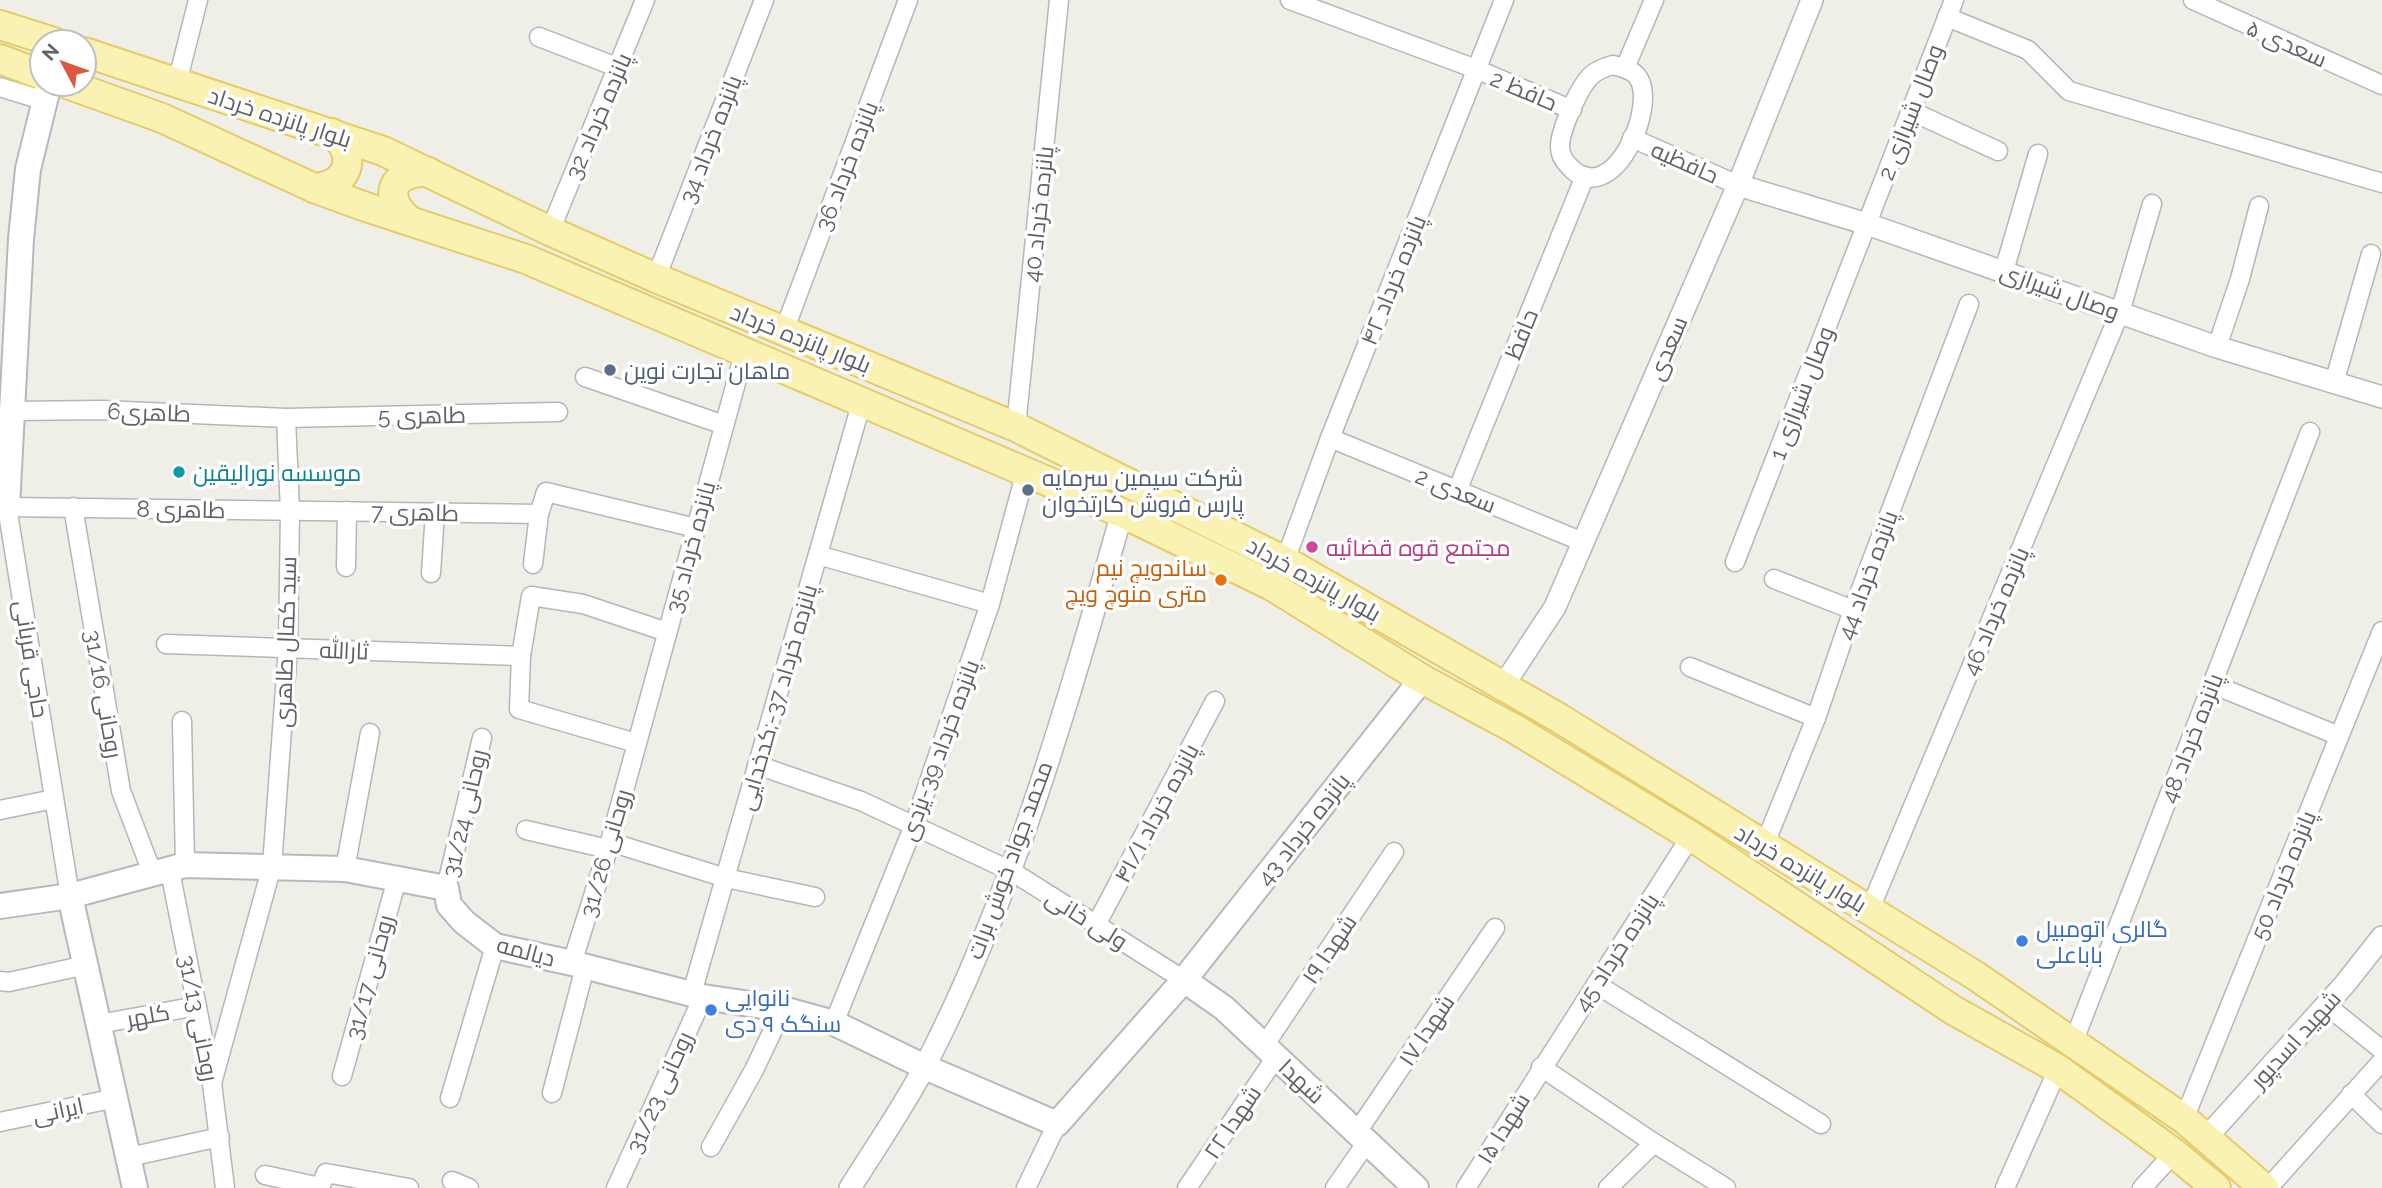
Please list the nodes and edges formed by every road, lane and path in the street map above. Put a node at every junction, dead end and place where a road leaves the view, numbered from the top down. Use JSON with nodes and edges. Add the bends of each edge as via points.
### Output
{"nodes":[{"id":1,"x":198,"y":0,"type":"edge"},
{"id":2,"x":645,"y":0,"type":"edge"},
{"id":3,"x":764,"y":0,"type":"edge"},
{"id":4,"x":908,"y":0,"type":"edge"},
{"id":5,"x":1059,"y":0,"type":"edge"},
{"id":6,"x":1290,"y":0,"type":"edge"},
{"id":7,"x":1504,"y":0,"type":"edge"},
{"id":8,"x":1654,"y":0,"type":"edge"},
{"id":9,"x":1812,"y":0,"type":"edge"},
{"id":10,"x":2193,"y":0,"type":"edge"},
{"id":11,"x":1951,"y":8,"type":"edge"},
{"id":12,"x":0,"y":25,"type":"edge"},
{"id":13,"x":28,"y":34,"type":"edge"},
{"id":14,"x":539,"y":37,"type":"dead end"},
{"id":15,"x":98,"y":57,"type":"edge"},
{"id":16,"x":0,"y":60,"type":"edge"},
{"id":17,"x":619,"y":68,"type":"junction"},
{"id":18,"x":1625,"y":68,"type":"junction"},
{"id":19,"x":1476,"y":69,"type":"junction"},
{"id":20,"x":28,"y":74,"type":"edge"},
{"id":21,"x":177,"y":83,"type":"junction"},
{"id":22,"x":2382,"y":85,"type":"edge"},
{"id":23,"x":28,"y":86,"type":"edge"},
{"id":24,"x":0,"y":87,"type":"edge"},
{"id":25,"x":48,"y":98,"type":"edge"},
{"id":26,"x":93,"y":98,"type":"edge"},
{"id":27,"x":1572,"y":110,"type":"junction"},
{"id":28,"x":1911,"y":111,"type":"junction"},
{"id":29,"x":332,"y":133,"type":"junction"},
{"id":30,"x":1632,"y":138,"type":"junction"},
{"id":31,"x":1998,"y":151,"type":"dead end"},
{"id":32,"x":2038,"y":154,"type":"dead end"},
{"id":33,"x":428,"y":172,"type":"junction"},
{"id":34,"x":1585,"y":177,"type":"junction"},
{"id":35,"x":2382,"y":183,"type":"edge"},
{"id":36,"x":1738,"y":186,"type":"junction"},
{"id":37,"x":314,"y":188,"type":"junction"},
{"id":38,"x":2152,"y":204,"type":"dead end"},
{"id":39,"x":2259,"y":206,"type":"dead end"},
{"id":40,"x":409,"y":220,"type":"junction"},
{"id":41,"x":1867,"y":224,"type":"junction"},
{"id":42,"x":550,"y":231,"type":"junction"},
{"id":43,"x":2371,"y":254,"type":"dead end"},
{"id":44,"x":2004,"y":271,"type":"junction"},
{"id":45,"x":656,"y":278,"type":"junction"},
{"id":46,"x":1969,"y":304,"type":"dead end"},
{"id":47,"x":2120,"y":312,"type":"junction"},
{"id":48,"x":784,"y":331,"type":"junction"},
{"id":49,"x":2217,"y":347,"type":"junction"},
{"id":50,"x":745,"y":350,"type":"junction"},
{"id":51,"x":585,"y":377,"type":"dead end"},
{"id":52,"x":2334,"y":383,"type":"junction"},
{"id":53,"x":2382,"y":397,"type":"edge"},
{"id":54,"x":862,"y":401,"type":"junction"},
{"id":55,"x":12,"y":411,"type":"junction"},
{"id":56,"x":558,"y":412,"type":"dead end"},
{"id":57,"x":286,"y":418,"type":"junction"},
{"id":58,"x":724,"y":425,"type":"junction"},
{"id":59,"x":1016,"y":427,"type":"junction"},
{"id":60,"x":2310,"y":432,"type":"dead end"},
{"id":61,"x":1330,"y":438,"type":"junction"},
{"id":62,"x":5,"y":439,"type":"edge"},
{"id":63,"x":1026,"y":471,"type":"junction"},
{"id":64,"x":1457,"y":491,"type":"junction"},
{"id":65,"x":7,"y":507,"type":"junction"},
{"id":66,"x":73,"y":507,"type":"junction"},
{"id":67,"x":290,"y":511,"type":"junction"},
{"id":68,"x":347,"y":511,"type":"junction"},
{"id":69,"x":435,"y":512,"type":"junction"},
{"id":70,"x":1122,"y":513,"type":"junction"},
{"id":71,"x":539,"y":514,"type":"junction"},
{"id":72,"x":696,"y":528,"type":"junction"},
{"id":73,"x":1583,"y":542,"type":"junction"},
{"id":74,"x":818,"y":555,"type":"junction"},
{"id":75,"x":1285,"y":561,"type":"junction"},
{"id":76,"x":1735,"y":562,"type":"dead end"},
{"id":77,"x":533,"y":564,"type":"dead end"},
{"id":78,"x":346,"y":567,"type":"dead end"},
{"id":79,"x":431,"y":573,"type":"dead end"},
{"id":80,"x":1774,"y":579,"type":"dead end"},
{"id":81,"x":990,"y":604,"type":"junction"},
{"id":82,"x":1853,"y":610,"type":"junction"},
{"id":83,"x":2382,"y":631,"type":"edge"},
{"id":84,"x":667,"y":632,"type":"junction"},
{"id":85,"x":166,"y":644,"type":"dead end"},
{"id":86,"x":288,"y":648,"type":"junction"},
{"id":87,"x":521,"y":656,"type":"junction"},
{"id":88,"x":1690,"y":667,"type":"dead end"},
{"id":89,"x":1422,"y":679,"type":"junction"},
{"id":90,"x":2212,"y":684,"type":"junction"},
{"id":91,"x":1503,"y":686,"type":"junction"},
{"id":92,"x":1215,"y":701,"type":"dead end"},
{"id":93,"x":1816,"y":719,"type":"junction"},
{"id":94,"x":182,"y":722,"type":"dead end"},
{"id":95,"x":370,"y":733,"type":"dead end"},
{"id":96,"x":2339,"y":736,"type":"junction"},
{"id":97,"x":482,"y":738,"type":"dead end"},
{"id":98,"x":636,"y":743,"type":"junction"},
{"id":99,"x":757,"y":765,"type":"junction"},
{"id":100,"x":54,"y":799,"type":"junction"},
{"id":101,"x":0,"y":810,"type":"edge"},
{"id":102,"x":914,"y":825,"type":"junction"},
{"id":103,"x":526,"y":830,"type":"dead end"},
{"id":104,"x":1691,"y":836,"type":"junction"},
{"id":105,"x":609,"y":846,"type":"junction"},
{"id":106,"x":1764,"y":846,"type":"junction"},
{"id":107,"x":1394,"y":852,"type":"dead end"},
{"id":108,"x":272,"y":866,"type":"junction"},
{"id":109,"x":345,"y":869,"type":"junction"},
{"id":110,"x":169,"y":870,"type":"junction"},
{"id":111,"x":1011,"y":871,"type":"junction"},
{"id":112,"x":726,"y":878,"type":"junction"},
{"id":113,"x":397,"y":879,"type":"junction"},
{"id":114,"x":446,"y":888,"type":"junction"},
{"id":115,"x":70,"y":896,"type":"junction"},
{"id":116,"x":815,"y":897,"type":"dead end"},
{"id":117,"x":0,"y":906,"type":"edge"},
{"id":118,"x":1870,"y":909,"type":"junction"},
{"id":119,"x":1096,"y":925,"type":"junction"},
{"id":120,"x":1495,"y":928,"type":"dead end"},
{"id":121,"x":2382,"y":937,"type":"edge"},
{"id":122,"x":495,"y":946,"type":"junction"},
{"id":123,"x":86,"y":965,"type":"junction"},
{"id":124,"x":578,"y":965,"type":"junction"},
{"id":125,"x":1184,"y":980,"type":"junction"},
{"id":126,"x":0,"y":981,"type":"edge"},
{"id":127,"x":1596,"y":984,"type":"junction"},
{"id":128,"x":698,"y":995,"type":"junction"},
{"id":129,"x":2326,"y":1005,"type":"junction"},
{"id":130,"x":197,"y":1006,"type":"junction"},
{"id":131,"x":783,"y":1009,"type":"junction"},
{"id":132,"x":834,"y":1023,"type":"junction"},
{"id":133,"x":99,"y":1024,"type":"junction"},
{"id":134,"x":2073,"y":1043,"type":"junction"},
{"id":135,"x":1270,"y":1051,"type":"junction"},
{"id":136,"x":2382,"y":1051,"type":"edge"},
{"id":137,"x":2382,"y":1061,"type":"edge"},
{"id":138,"x":925,"y":1067,"type":"junction"},
{"id":139,"x":1541,"y":1068,"type":"junction"},
{"id":140,"x":2058,"y":1069,"type":"junction"},
{"id":141,"x":342,"y":1076,"type":"dead end"},
{"id":142,"x":212,"y":1083,"type":"junction"},
{"id":143,"x":552,"y":1093,"type":"dead end"},
{"id":144,"x":2351,"y":1094,"type":"junction"},
{"id":145,"x":116,"y":1098,"type":"junction"},
{"id":146,"x":450,"y":1098,"type":"dead end"},
{"id":147,"x":2184,"y":1119,"type":"junction"},
{"id":148,"x":0,"y":1122,"type":"edge"},
{"id":149,"x":1057,"y":1124,"type":"junction"},
{"id":150,"x":1821,"y":1124,"type":"dead end"},
{"id":151,"x":2382,"y":1124,"type":"edge"},
{"id":152,"x":220,"y":1137,"type":"junction"},
{"id":153,"x":1362,"y":1137,"type":"junction"},
{"id":154,"x":2206,"y":1138,"type":"junction"},
{"id":155,"x":1654,"y":1143,"type":"junction"},
{"id":156,"x":711,"y":1147,"type":"dead end"},
{"id":157,"x":2174,"y":1153,"type":"junction"},
{"id":158,"x":129,"y":1157,"type":"junction"},
{"id":159,"x":265,"y":1175,"type":"dead end"},
{"id":160,"x":322,"y":1183,"type":"edge"},
{"id":161,"x":135,"y":1188,"type":"edge"},
{"id":162,"x":225,"y":1188,"type":"edge"},
{"id":163,"x":409,"y":1188,"type":"edge"},
{"id":164,"x":616,"y":1188,"type":"edge"},
{"id":165,"x":850,"y":1188,"type":"edge"},
{"id":166,"x":1026,"y":1188,"type":"edge"},
{"id":167,"x":1187,"y":1188,"type":"edge"},
{"id":168,"x":1335,"y":1188,"type":"edge"},
{"id":169,"x":1416,"y":1188,"type":"edge"},
{"id":170,"x":1465,"y":1188,"type":"edge"},
{"id":171,"x":1608,"y":1188,"type":"edge"},
{"id":172,"x":1726,"y":1188,"type":"edge"},
{"id":173,"x":2005,"y":1188,"type":"edge"},
{"id":174,"x":2142,"y":1188,"type":"edge"},
{"id":175,"x":2216,"y":1188,"type":"edge"},
{"id":176,"x":2266,"y":1188,"type":"edge"}],
"edges":[{"from":1,"to":21,"type":"street"},
{"from":2,"to":17,"type":"street","name":"پانزده خرداد 32"},
{"from":3,"to":45,"type":"street","name":"پانزده خرداد 34"},
{"from":4,"to":48,"type":"street","name":"پانزده خرداد 36"},
{"from":5,"to":59,"type":"street","name":"پانزده خرداد 40"},
{"from":6,"to":19,"type":"street","name":"حافظ 2"},
{"from":7,"to":19,"type":"street","name":"پانزده خرداد ۴۲"},
{"from":8,"to":18,"type":"street"},
{"from":9,"to":36,"type":"street","name":"سعدی"},
{"from":10,"to":22,"type":"street","name":"سعدی ۵"},
{"from":11,"to":28,"type":"street","name":"وصال شیرازی 2"},
{"from":11,"to":35,"type":"street","via":[[2028,50],[2069,91]]},
{"from":12,"to":13,"type":"main road"},
{"from":14,"to":17,"type":"street"},
{"from":15,"to":21,"type":"main road","name":"بلوار پانزده خرداد"},
{"from":16,"to":20,"type":"main road","name":"بلوار پانزده خرداد"},
{"from":17,"to":42,"type":"street","name":"پانزده خرداد 32"},
{"from":18,"to":27,"type":"street","via":[[1613,65],[1591,75]]},
{"from":18,"to":30,"type":"street","via":[[1642,84],[1641,114]]},
{"from":19,"to":27,"type":"street","name":"حافظ 2"},
{"from":19,"to":61,"type":"street","name":"پانزده خرداد ۴۲"},
{"from":21,"to":29,"type":"main road","name":"بلوار پانزده خرداد"},
{"from":23,"to":24,"type":"street"},
{"from":25,"to":55,"type":"main road","name":"حاجی قربانی","via":[[27,169]]},
{"from":26,"to":37,"type":"main road","name":"بلوار پانزده خرداد","via":[[162,118]]},
{"from":27,"to":34,"type":"street","via":[[1560,146],[1563,159]]},
{"from":28,"to":31,"type":"street"},
{"from":28,"to":41,"type":"street","name":"وصال شیرازی 2"},
{"from":29,"to":33,"type":"main road","name":"بلوار پانزده خرداد"},
{"from":29,"to":37,"type":"main road","via":[[347,151],[348,162],[336,182]]},
{"from":30,"to":34,"type":"street","via":[[1609,172]]},
{"from":30,"to":36,"type":"street","name":"حافظیه"},
{"from":32,"to":44,"type":"street"},
{"from":33,"to":40,"type":"main road","via":[[412,171],[398,180],[393,195],[397,210]]},
{"from":33,"to":42,"type":"main road","name":"بلوار پانزده خرداد"},
{"from":34,"to":64,"type":"street","name":"حافظ"},
{"from":36,"to":41,"type":"street","name":"وصال شیرازی"},
{"from":36,"to":73,"type":"street","name":"سعدی"},
{"from":37,"to":40,"type":"main road","name":"بلوار پانزده خرداد"},
{"from":38,"to":47,"type":"street","name":"پانزده خرداد 46"},
{"from":39,"to":49,"type":"street"},
{"from":40,"to":50,"type":"main road","name":"بلوار پانزده خرداد","via":[[526,259]]},
{"from":41,"to":44,"type":"street","name":"وصال شیرازی"},
{"from":41,"to":76,"type":"street","name":"وصال شیرازی 1"},
{"from":42,"to":45,"type":"main road","name":"بلوار پانزده خرداد"},
{"from":43,"to":52,"type":"street"},
{"from":44,"to":47,"type":"street","name":"وصال شیرازی"},
{"from":45,"to":48,"type":"main road","name":"بلوار پانزده خرداد"},
{"from":46,"to":82,"type":"street","name":"پانزده خرداد 44"},
{"from":47,"to":49,"type":"street","name":"وصال شیرازی"},
{"from":47,"to":118,"type":"street","name":"پانزده خرداد 46"},
{"from":48,"to":59,"type":"main road","name":"بلوار پانزده خرداد"},
{"from":49,"to":52,"type":"street","name":"وصال شیرازی"},
{"from":50,"to":54,"type":"main road","name":"بلوار پانزده خرداد"},
{"from":50,"to":58,"type":"street","name":"پانزده خرداد 35"},
{"from":51,"to":58,"type":"street"},
{"from":52,"to":53,"type":"street","name":"وصال شیرازی"},
{"from":54,"to":63,"type":"main road","name":"بلوار پانزده خرداد"},
{"from":54,"to":74,"type":"street","name":"پانزده خرداد 37-;کدخدایی"},
{"from":55,"to":57,"type":"street","name":"طاهری6"},
{"from":55,"to":62,"type":"main road","name":"حاجی قربانی"},
{"from":56,"to":57,"type":"street","name":"طاهری 5"},
{"from":57,"to":67,"type":"street","name":"سید کمال طاهری"},
{"from":58,"to":72,"type":"street","name":"پانزده خرداد 35"},
{"from":59,"to":75,"type":"main road","name":"بلوار پانزده خرداد"},
{"from":60,"to":90,"type":"street","name":"پانزده خرداد 48"},
{"from":61,"to":64,"type":"street","name":"سعدی 2"},
{"from":61,"to":75,"type":"street","name":"پانزده خرداد ۴۲"},
{"from":62,"to":65,"type":"main road","name":"حاجی قربانی"},
{"from":63,"to":70,"type":"main road","name":"بلوار پانزده خرداد"},
{"from":63,"to":81,"type":"street","name":"پانزده خرداد 39-یزدی"},
{"from":64,"to":73,"type":"street","name":"سعدی 2"},
{"from":65,"to":66,"type":"street","name":"طاهری 8"},
{"from":65,"to":100,"type":"street","name":"حاجی قربانی"},
{"from":66,"to":67,"type":"street","name":"طاهری 8"},
{"from":66,"to":110,"type":"street","name":"روحانی 31/16","via":[[121,792]]},
{"from":67,"to":68,"type":"street","name":"طاهری 7"},
{"from":67,"to":86,"type":"street","name":"سید کمال طاهری"},
{"from":68,"to":69,"type":"street","name":"طاهری 7"},
{"from":68,"to":78,"type":"street"},
{"from":69,"to":71,"type":"street","name":"طاهری 7"},
{"from":69,"to":79,"type":"street"},
{"from":70,"to":89,"type":"main road","name":"بلوار پانزده خرداد","via":[[1272,586]]},
{"from":70,"to":111,"type":"street","name":"محمد جواد خوش برات"},
{"from":71,"to":72,"type":"street","via":[[546,492]]},
{"from":71,"to":77,"type":"street"},
{"from":72,"to":84,"type":"street","name":"پانزده خرداد 35"},
{"from":73,"to":91,"type":"street","name":"سعدی","via":[[1555,607]]},
{"from":74,"to":81,"type":"street"},
{"from":74,"to":99,"type":"street","name":"پانزده خرداد 37-;کدخدایی"},
{"from":75,"to":91,"type":"main road","name":"بلوار پانزده خرداد"},
{"from":80,"to":82,"type":"street"},
{"from":81,"to":102,"type":"street","name":"پانزده خرداد 39-یزدی"},
{"from":82,"to":93,"type":"street","name":"پانزده خرداد 44"},
{"from":83,"to":96,"type":"street","name":"پانزده خرداد 50"},
{"from":84,"to":87,"type":"street","via":[[583,604],[531,596]]},
{"from":84,"to":98,"type":"street","name":"پانزده خرداد 35"},
{"from":85,"to":86,"type":"street","name":"ثارالله"},
{"from":86,"to":87,"type":"street","name":"ثارالله"},
{"from":86,"to":108,"type":"street","name":"سید کمال طاهری"},
{"from":87,"to":98,"type":"street","via":[[519,709]]},
{"from":88,"to":93,"type":"street"},
{"from":89,"to":104,"type":"main road","name":"بلوار پانزده خرداد","via":[[1515,729]]},
{"from":89,"to":125,"type":"main road","name":"پانزده خرداد 43"},
{"from":90,"to":96,"type":"street"},
{"from":90,"to":134,"type":"street","name":"پانزده خرداد 48"},
{"from":91,"to":106,"type":"main road","name":"بلوار پانزده خرداد"},
{"from":92,"to":119,"type":"street","name":"پانزده خرداد ۴۱/۱"},
{"from":93,"to":106,"type":"street","name":"پانزده خرداد 44"},
{"from":94,"to":110,"type":"street"},
{"from":95,"to":109,"type":"street"},
{"from":96,"to":147,"type":"street","name":"پانزده خرداد 50"},
{"from":97,"to":114,"type":"street","name":"روحانی 31/24"},
{"from":98,"to":105,"type":"street","name":"روحانی 31/26"},
{"from":99,"to":102,"type":"street","name":"ولی خانی"},
{"from":99,"to":112,"type":"street","name":"پانزده خرداد 37-;کدخدایی"},
{"from":100,"to":101,"type":"street"},
{"from":100,"to":115,"type":"street","name":"حاجی قربانی"},
{"from":102,"to":111,"type":"street","name":"ولی خانی"},
{"from":102,"to":132,"type":"street","name":"پانزده خرداد 39-یزدی"},
{"from":103,"to":105,"type":"street"},
{"from":104,"to":127,"type":"street","name":"پانزده خرداد 45"},
{"from":104,"to":140,"type":"main road","name":"بلوار پانزده خرداد","via":[[1953,1010]]},
{"from":105,"to":112,"type":"street"},
{"from":105,"to":124,"type":"street","name":"روحانی 31/26"},
{"from":106,"to":118,"type":"main road","name":"بلوار پانزده خرداد"},
{"from":107,"to":135,"type":"street","name":"شهدا ۱۹"},
{"from":108,"to":109,"type":"main road"},
{"from":108,"to":110,"type":"main road"},
{"from":108,"to":142,"type":"street","name":"سید کمال طاهری"},
{"from":109,"to":113,"type":"main road"},
{"from":110,"to":115,"type":"main road"},
{"from":110,"to":130,"type":"street","name":"روحانی 31/13"},
{"from":111,"to":119,"type":"street","name":"ولی خانی"},
{"from":111,"to":138,"type":"street","name":"محمد جواد خوش برات"},
{"from":112,"to":116,"type":"street"},
{"from":112,"to":128,"type":"street","name":"پانزده خرداد 37-;کدخدایی"},
{"from":113,"to":114,"type":"main road"},
{"from":113,"to":141,"type":"street","name":"روحانی 31/17"},
{"from":114,"to":122,"type":"main road","name":"دیالمه","via":[[449,905]]},
{"from":115,"to":117,"type":"main road"},
{"from":115,"to":123,"type":"main road","name":"حاجی قربانی"},
{"from":118,"to":134,"type":"main road","name":"بلوار پانزده خرداد"},
{"from":119,"to":125,"type":"street","name":"ولی خانی"},
{"from":120,"to":153,"type":"street","name":"شهدا ۱۷"},
{"from":121,"to":129,"type":"street","name":"شهید اسدپور"},
{"from":122,"to":124,"type":"main road","name":"دیالمه"},
{"from":122,"to":146,"type":"street"},
{"from":123,"to":126,"type":"street"},
{"from":123,"to":133,"type":"main road","name":"حاجی قربانی"},
{"from":124,"to":128,"type":"main road","name":"دیالمه"},
{"from":124,"to":143,"type":"street","name":"روحانی 31/26"},
{"from":125,"to":135,"type":"main road","name":"شهدا","via":[[1224,1008]]},
{"from":125,"to":149,"type":"main road","name":"پانزده خرداد 43"},
{"from":127,"to":139,"type":"street","name":"پانزده خرداد 45"},
{"from":127,"to":150,"type":"street"},
{"from":128,"to":131,"type":"main road","name":"دیالمه"},
{"from":128,"to":164,"type":"street","name":"روحانی 31/23"},
{"from":129,"to":136,"type":"street"},
{"from":129,"to":154,"type":"street","name":"شهید اسدپور"},
{"from":130,"to":133,"type":"street","name":"کلهر"},
{"from":130,"to":142,"type":"street","name":"روحانی 31/13"},
{"from":131,"to":132,"type":"main road","name":"دیالمه"},
{"from":131,"to":156,"type":"street"},
{"from":132,"to":138,"type":"main road","name":"دیالمه"},
{"from":133,"to":145,"type":"main road","name":"حاجی قربانی"},
{"from":134,"to":147,"type":"main road","name":"بلوار پانزده خرداد"},
{"from":135,"to":153,"type":"main road","name":"شهدا"},
{"from":135,"to":167,"type":"street","name":"شهدا ۲۲"},
{"from":137,"to":144,"type":"street"},
{"from":138,"to":149,"type":"main road","name":"دیالمه"},
{"from":138,"to":165,"type":"street","name":"محمد جواد خوش برات"},
{"from":139,"to":155,"type":"street"},
{"from":139,"to":170,"type":"street","name":"شهدا ۱۵"},
{"from":140,"to":157,"type":"main road","name":"بلوار پانزده خرداد"},
{"from":140,"to":173,"type":"street"},
{"from":142,"to":152,"type":"street","name":"روحانی 31/13"},
{"from":144,"to":151,"type":"street"},
{"from":144,"to":176,"type":"street"},
{"from":145,"to":148,"type":"street","name":"ایرانی"},
{"from":145,"to":158,"type":"main road","name":"حاجی قربانی"},
{"from":147,"to":154,"type":"main road","name":"بلوار پانزده خرداد"},
{"from":149,"to":166,"type":"street"},
{"from":152,"to":158,"type":"street"},
{"from":152,"to":162,"type":"street","name":"روحانی 31/13"},
{"from":153,"to":168,"type":"street","name":"شهدا ۱۷"},
{"from":153,"to":169,"type":"main road","name":"شهدا"},
{"from":154,"to":176,"type":"main road","name":"بلوار پانزده خرداد"},
{"from":155,"to":171,"type":"street"},
{"from":155,"to":172,"type":"street"},
{"from":157,"to":174,"type":"street"},
{"from":157,"to":175,"type":"main road","name":"بلوار پانزده خرداد"},
{"from":158,"to":161,"type":"main road","name":"حاجی قربانی"},
{"from":159,"to":160,"type":"street"},
{"from":160,"to":163,"type":"street"}]}
